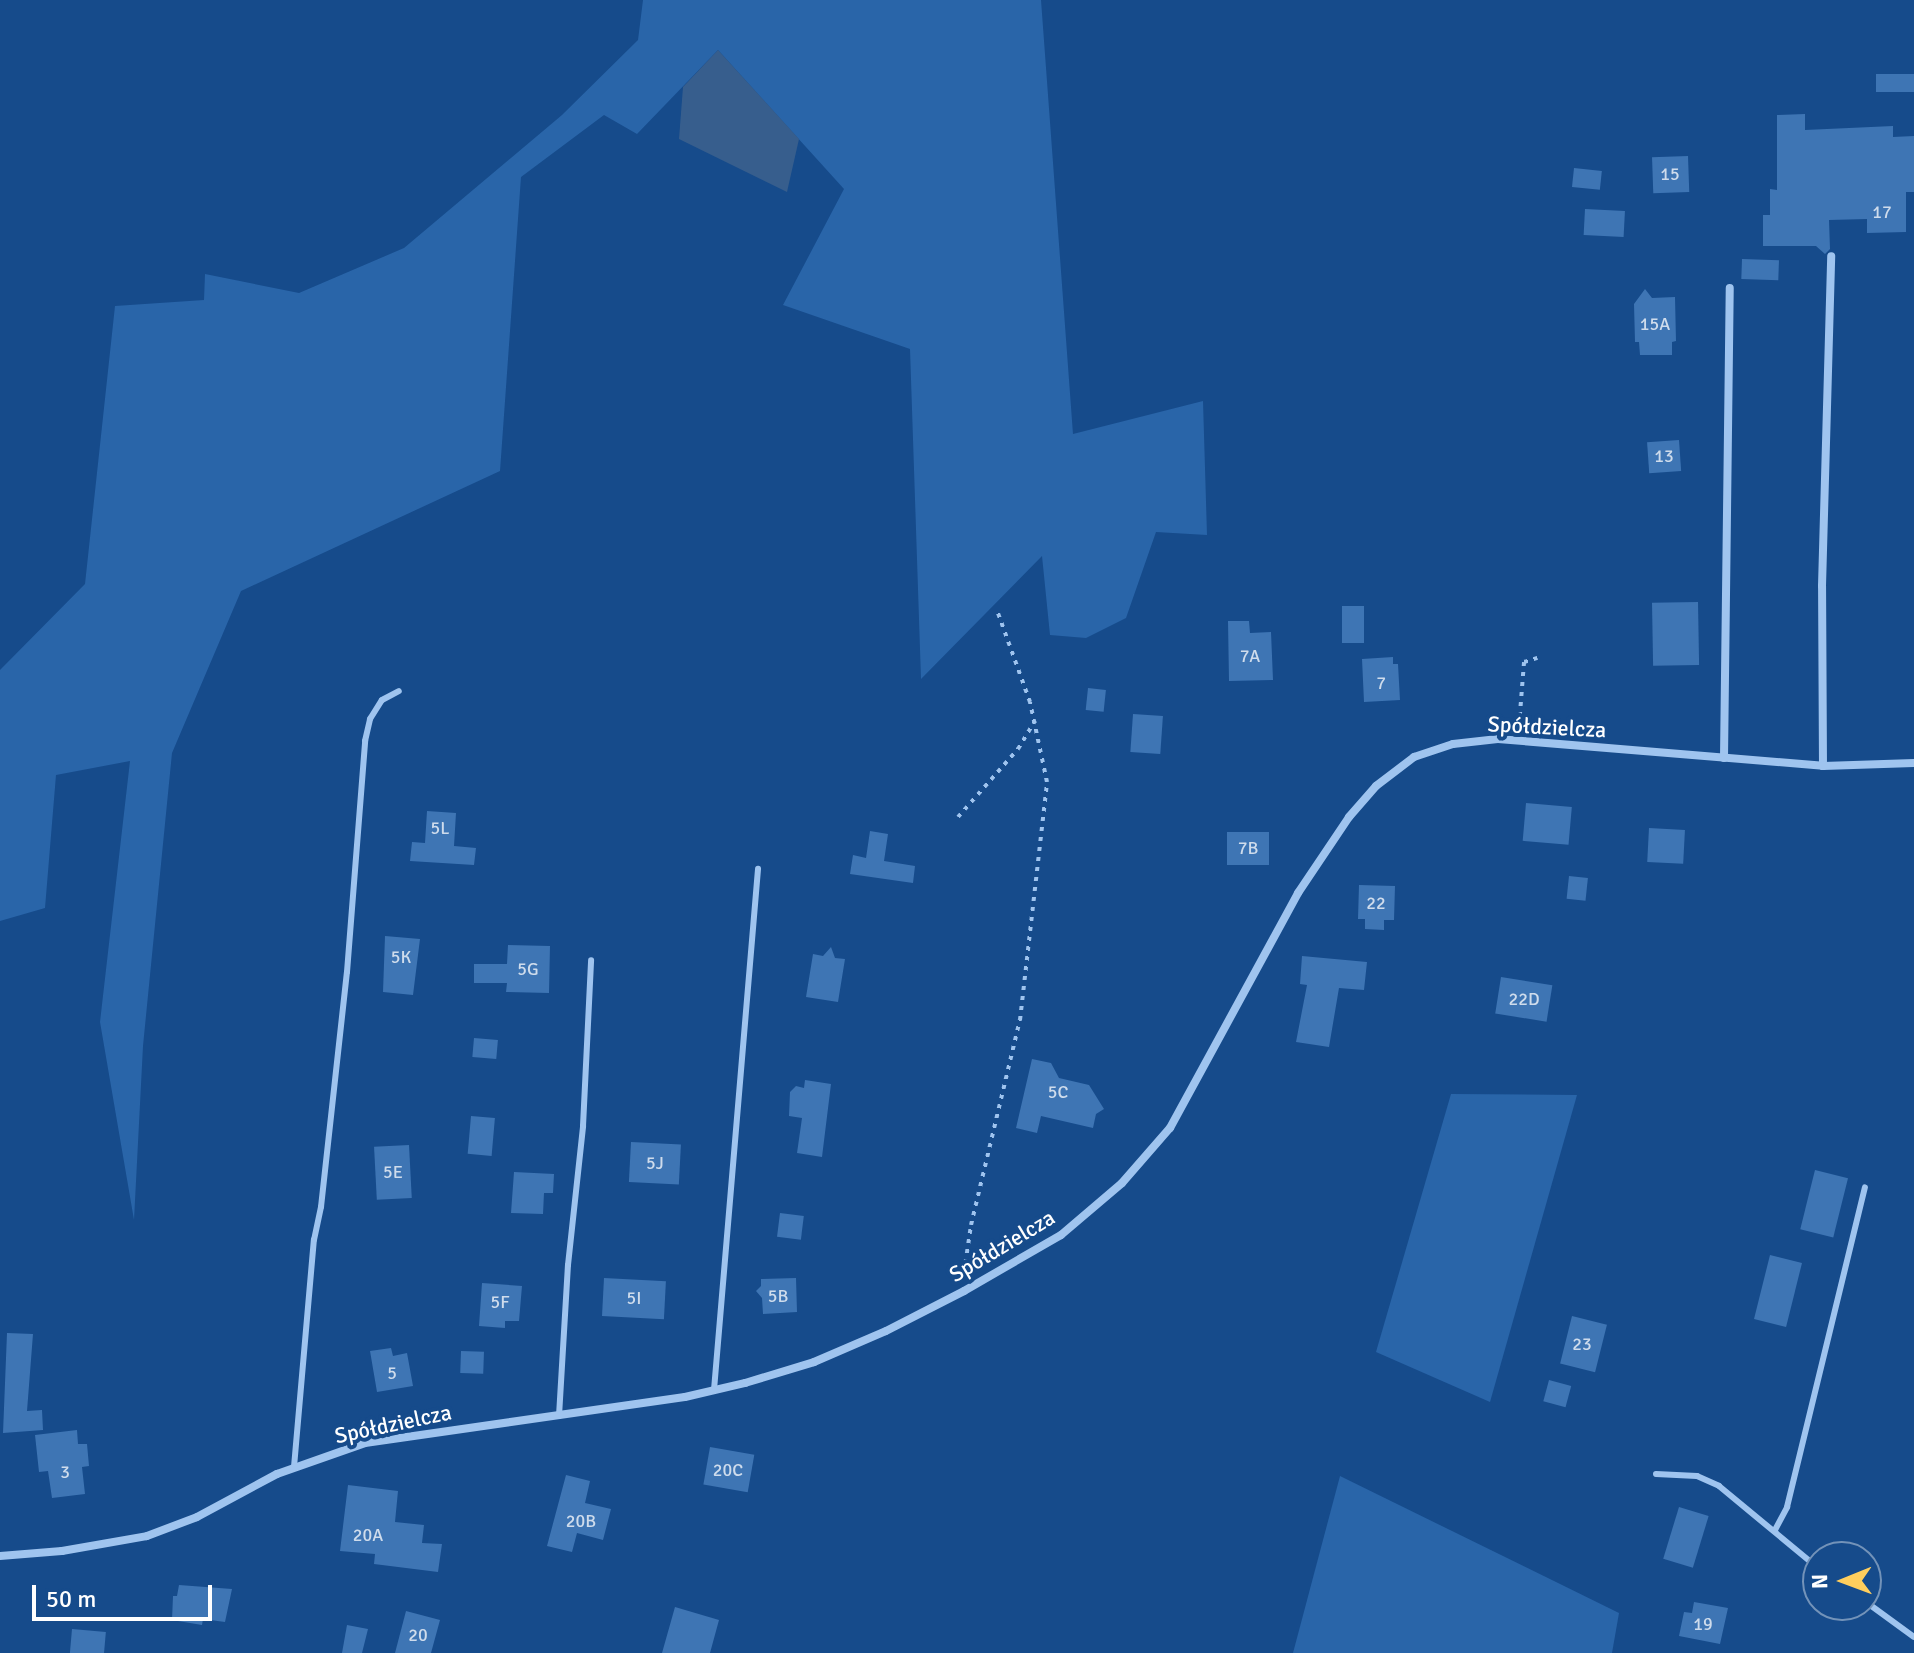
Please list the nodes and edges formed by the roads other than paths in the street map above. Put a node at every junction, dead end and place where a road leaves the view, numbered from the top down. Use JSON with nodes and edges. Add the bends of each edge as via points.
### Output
{"nodes":[{"id":1,"x":1831,"y":256,"type":"dead end"},
{"id":2,"x":1730,"y":288,"type":"dead end"},
{"id":3,"x":399,"y":691,"type":"dead end"},
{"id":4,"x":1724,"y":758,"type":"junction"},
{"id":5,"x":1914,"y":763,"type":"edge"},
{"id":6,"x":1823,"y":766,"type":"junction"},
{"id":7,"x":758,"y":869,"type":"dead end"},
{"id":8,"x":591,"y":960,"type":"dead end"},
{"id":9,"x":1865,"y":1187,"type":"dead end"},
{"id":10,"x":714,"y":1390,"type":"junction"},
{"id":11,"x":559,"y":1416,"type":"junction"},
{"id":12,"x":294,"y":1467,"type":"junction"},
{"id":13,"x":1656,"y":1474,"type":"dead end"},
{"id":14,"x":1775,"y":1530,"type":"junction"},
{"id":15,"x":1802,"y":1554,"type":"edge"},
{"id":16,"x":0,"y":1556,"type":"edge"},
{"id":17,"x":1882,"y":1614,"type":"edge"},
{"id":18,"x":1914,"y":1637,"type":"edge"}],
"edges":[{"from":1,"to":6,"type":"street"},
{"from":2,"to":4,"type":"street"},
{"from":3,"to":12,"type":"lane","via":[[382,700],[365,741],[347,972],[314,1240]]},
{"from":4,"to":6,"type":"street","name":"Spółdzielcza"},
{"from":4,"to":10,"type":"street","name":"Spółdzielcza","via":[[1518,740],[1440,748],[1414,757],[1376,786],[1349,817],[1298,893],[1170,1128],[1122,1183],[1061,1235],[886,1331],[814,1362]]},
{"from":5,"to":6,"type":"street","name":"Spółdzielcza"},
{"from":7,"to":10,"type":"lane"},
{"from":8,"to":11,"type":"lane"},
{"from":9,"to":14,"type":"lane","via":[[1787,1507]]},
{"from":10,"to":11,"type":"street","name":"Spółdzielcza"},
{"from":11,"to":12,"type":"street","name":"Spółdzielcza","via":[[365,1443]]},
{"from":12,"to":16,"type":"street","name":"Spółdzielcza","via":[[197,1517],[147,1536]]},
{"from":13,"to":14,"type":"lane","via":[[1697,1476],[1719,1486]]},
{"from":14,"to":15,"type":"lane"},
{"from":17,"to":18,"type":"lane"}]}
